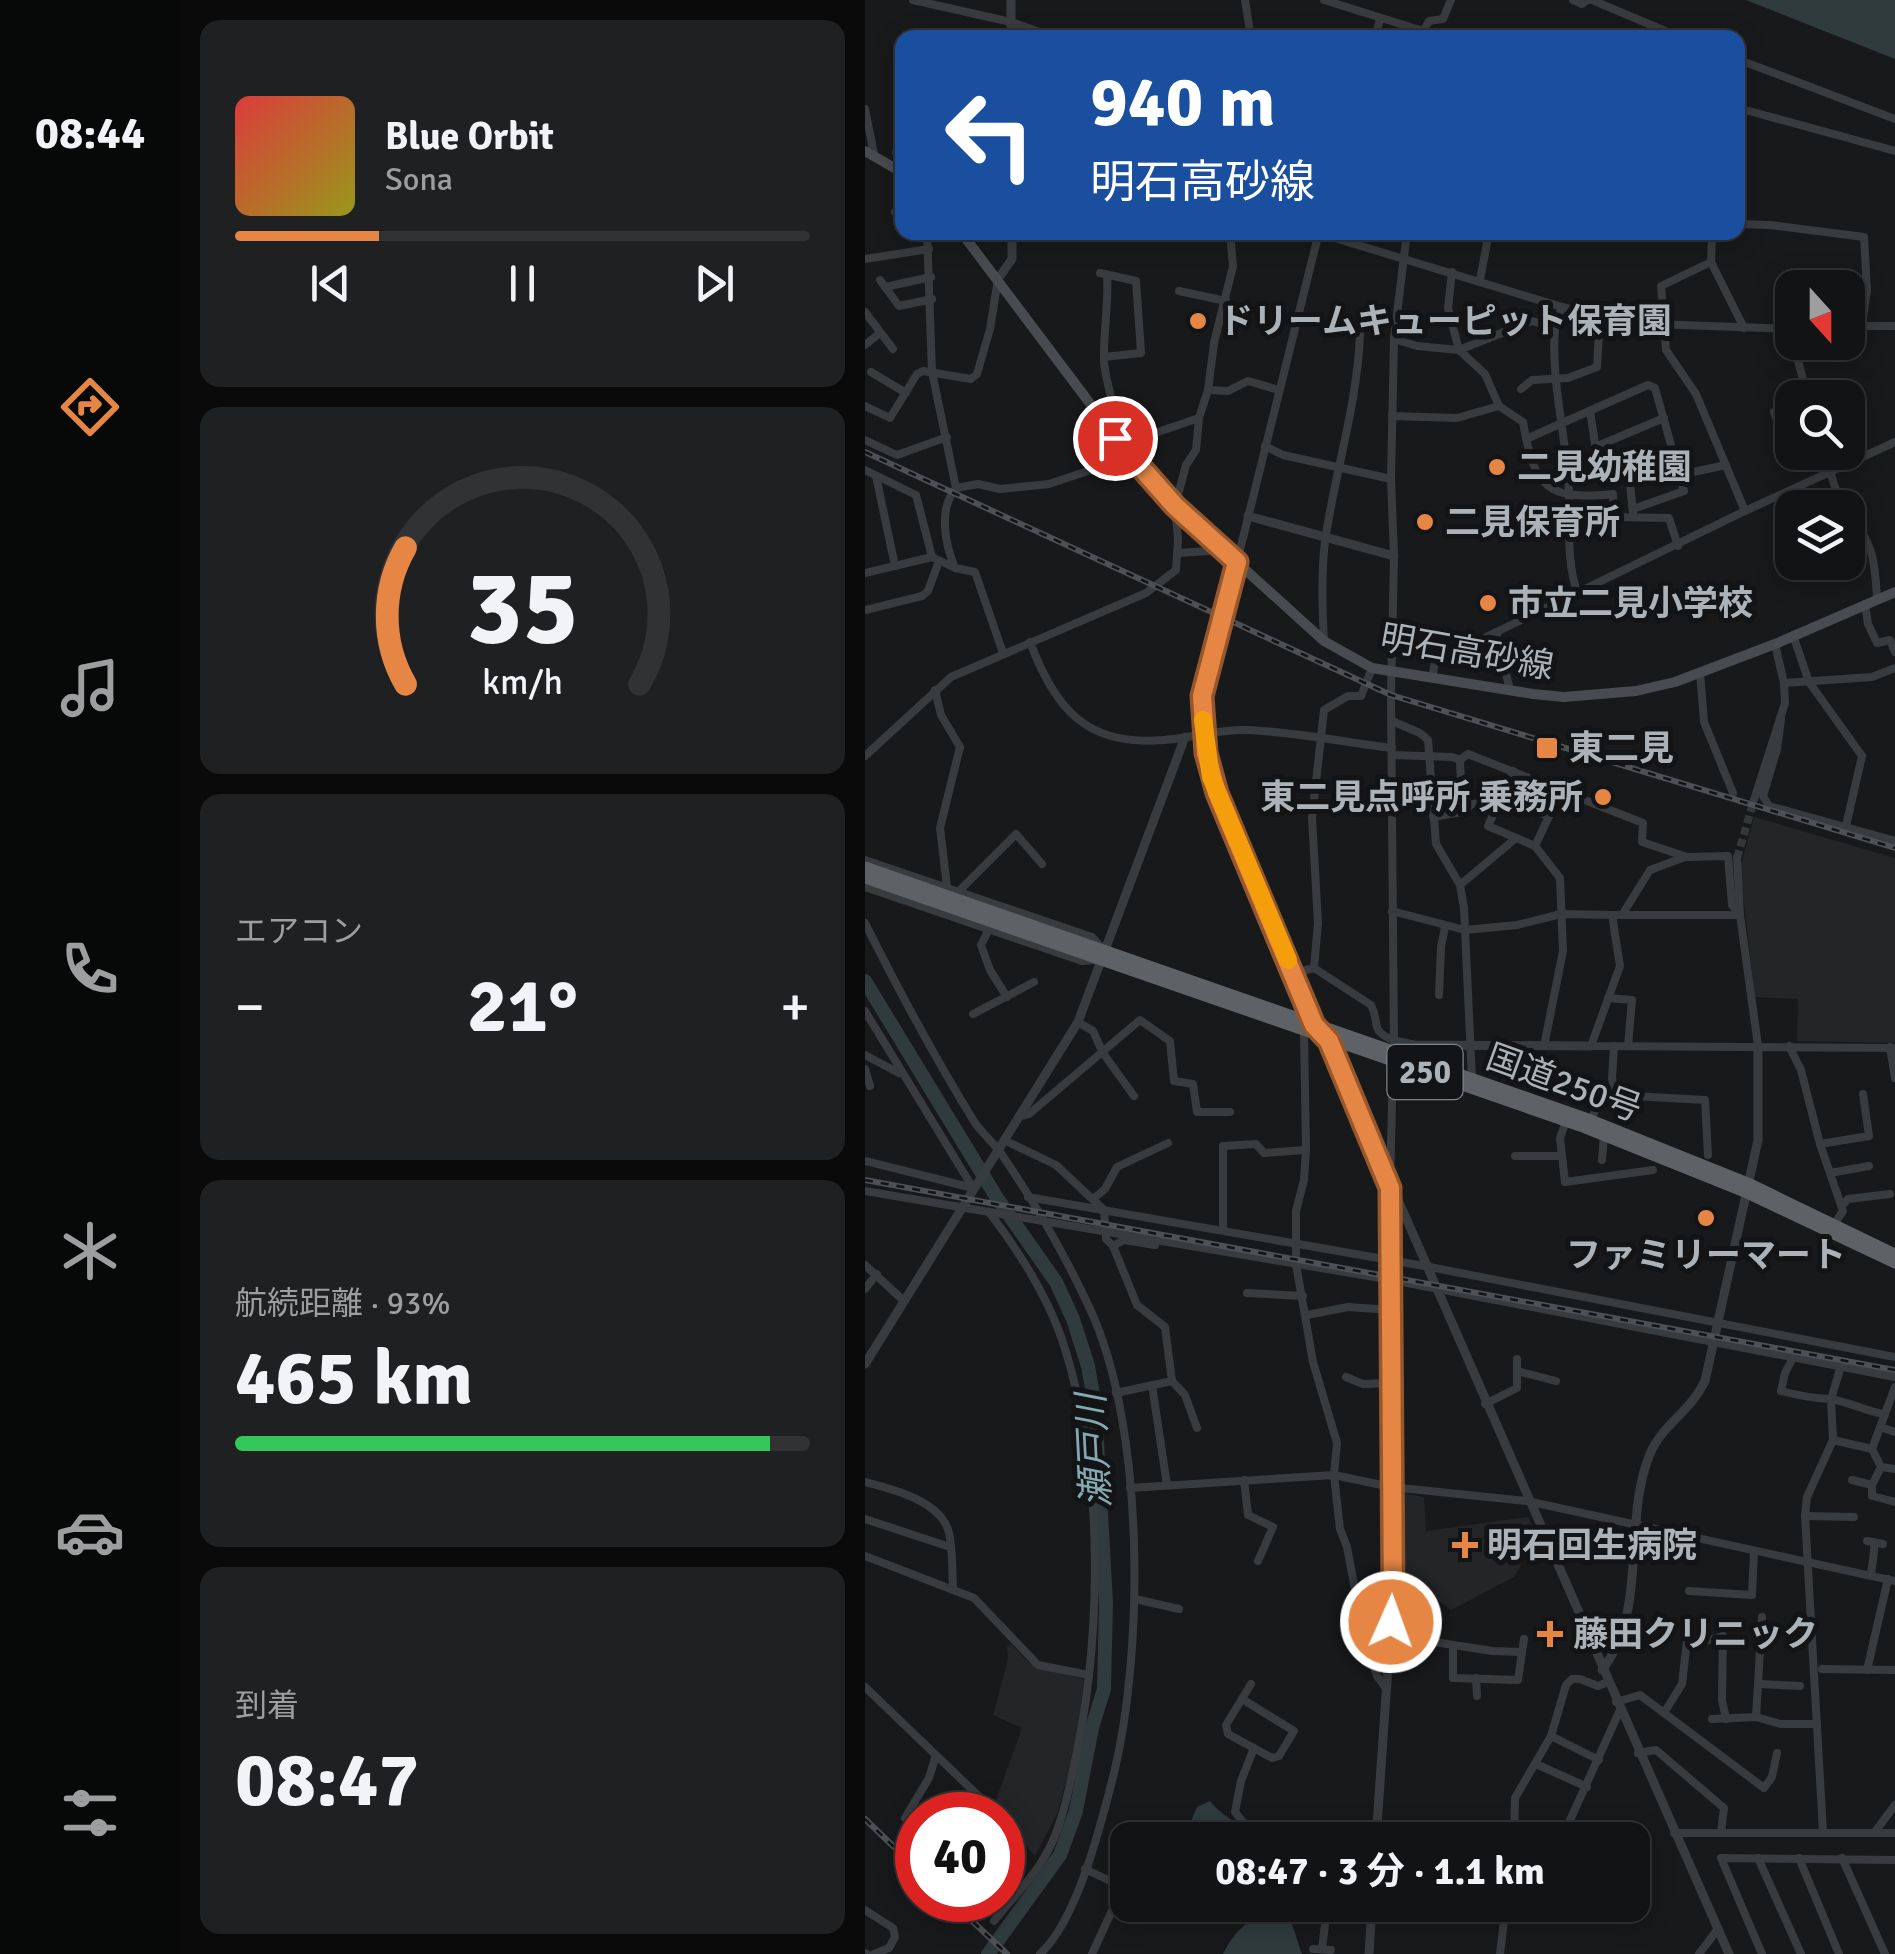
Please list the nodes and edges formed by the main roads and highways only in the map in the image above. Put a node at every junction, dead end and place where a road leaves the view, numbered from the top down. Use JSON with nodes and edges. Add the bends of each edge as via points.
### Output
{"nodes":[{"id":1,"x":869,"y":153,"type":"edge"},
{"id":2,"x":895,"y":168,"type":"edge"},
{"id":3,"x":967,"y":240,"type":"edge"},
{"id":4,"x":1895,"y":592,"type":"edge"},
{"id":5,"x":865,"y":868,"type":"edge"},
{"id":6,"x":865,"y":878,"type":"edge"},
{"id":7,"x":950,"y":895,"type":"junction"},
{"id":8,"x":1309,"y":1029,"type":"junction"},
{"id":9,"x":1394,"y":1051,"type":"junction"},
{"id":10,"x":1748,"y":1188,"type":"junction"},
{"id":11,"x":1895,"y":1254,"type":"edge"},
{"id":12,"x":1895,"y":1264,"type":"edge"}],
"edges":[{"from":1,"to":2,"type":"main road"},
{"from":3,"to":4,"type":"main road","name":"明石高砂線","via":[[1115,438],[1175,506],[1323,641],[1372,668],[1564,697],[1636,691],[1775,644]]},
{"from":5,"to":7,"type":"highway","name":"国道250号","number":"250"},
{"from":6,"to":7,"type":"highway","name":"国道250号","number":"250"},
{"from":7,"to":8,"type":"highway","name":"国道250号","number":"250"},
{"from":8,"to":9,"type":"highway","name":"国道250号","number":"250"},
{"from":8,"to":9,"type":"highway","name":"国道250号","number":"250","via":[[1329,1041]]},
{"from":9,"to":10,"type":"highway","name":"国道250号","number":"250"},
{"from":9,"to":10,"type":"highway","name":"国道250号","number":"250","via":[[1591,1120]]},
{"from":10,"to":11,"type":"highway","name":"国道250号","number":"250"},
{"from":10,"to":12,"type":"highway","name":"国道250号","number":"250"}]}
